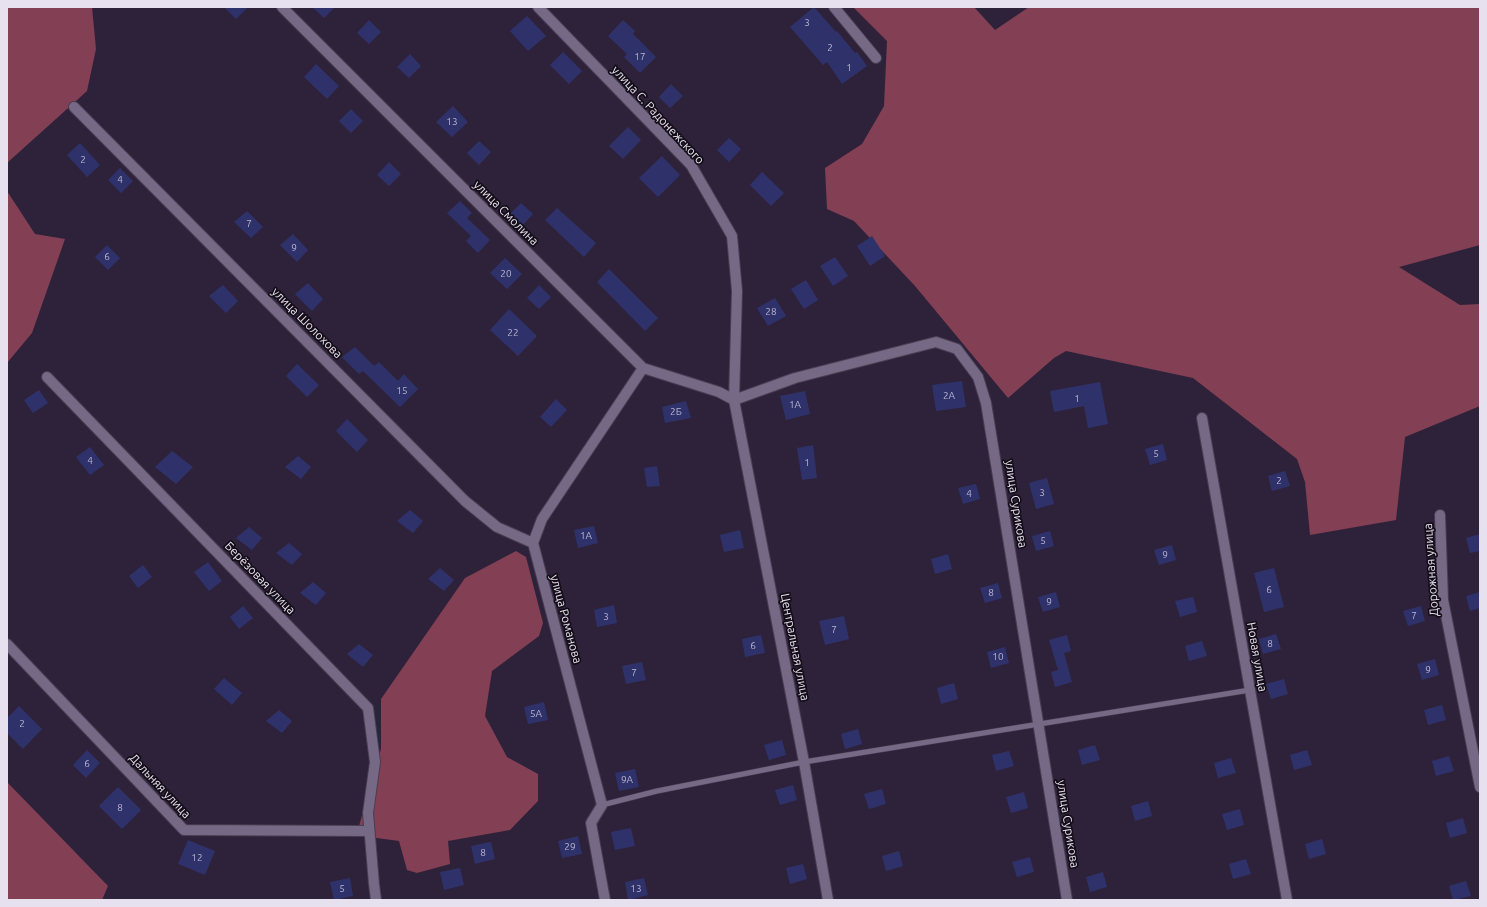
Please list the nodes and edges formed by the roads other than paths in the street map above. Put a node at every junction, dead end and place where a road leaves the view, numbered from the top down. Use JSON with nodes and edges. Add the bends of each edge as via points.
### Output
{"nodes":[{"id":1,"x":282,"y":7,"type":"edge"},
{"id":2,"x":538,"y":7,"type":"edge"},
{"id":3,"x":834,"y":7,"type":"edge"},
{"id":4,"x":876,"y":58,"type":"dead end"},
{"id":5,"x":74,"y":107,"type":"dead end"},
{"id":6,"x":643,"y":368,"type":"junction"},
{"id":7,"x":47,"y":377,"type":"dead end"},
{"id":8,"x":734,"y":400,"type":"junction"},
{"id":9,"x":1202,"y":418,"type":"dead end"},
{"id":10,"x":1440,"y":516,"type":"dead end"},
{"id":11,"x":533,"y":543,"type":"junction"},
{"id":12,"x":7,"y":644,"type":"edge"},
{"id":13,"x":1250,"y":690,"type":"junction"},
{"id":14,"x":1039,"y":724,"type":"junction"},
{"id":15,"x":804,"y":762,"type":"junction"},
{"id":16,"x":1480,"y":787,"type":"edge"},
{"id":17,"x":602,"y":805,"type":"junction"},
{"id":18,"x":369,"y":831,"type":"junction"},
{"id":19,"x":376,"y":900,"type":"edge"},
{"id":20,"x":605,"y":900,"type":"edge"},
{"id":21,"x":828,"y":900,"type":"edge"},
{"id":22,"x":1067,"y":900,"type":"edge"},
{"id":23,"x":1287,"y":900,"type":"edge"}],
"edges":[{"from":1,"to":6,"type":"street","name":"улица Смолина"},
{"from":2,"to":8,"type":"street","name":"улица С. Радонежского","via":[[691,165],[732,236],[737,291]]},
{"from":3,"to":4,"type":"street"},
{"from":5,"to":11,"type":"street","name":"улица Шолохова","via":[[466,501],[498,527]]},
{"from":6,"to":8,"type":"street","name":"улица Смолина","via":[[719,392]]},
{"from":6,"to":11,"type":"street","via":[[542,519]]},
{"from":7,"to":18,"type":"street","name":"Берёзовая улица","via":[[368,708],[374,762],[368,814]]},
{"from":8,"to":14,"type":"street","name":"улица Сурикова","via":[[795,378],[936,342],[957,349],[978,377],[986,403]]},
{"from":8,"to":15,"type":"street","name":"Центральная улица"},
{"from":9,"to":13,"type":"street","name":"Новая улица"},
{"from":10,"to":16,"type":"street","name":"Дорожная улица","via":[[1443,600]]},
{"from":11,"to":17,"type":"street","name":"улица Романова"},
{"from":12,"to":18,"type":"street","name":"Дальняя улица","via":[[184,830]]},
{"from":13,"to":14,"type":"lane"},
{"from":13,"to":23,"type":"street","name":"Новая улица"},
{"from":14,"to":15,"type":"lane"},
{"from":14,"to":22,"type":"street","name":"улица Сурикова"},
{"from":15,"to":17,"type":"lane","via":[[657,790]]},
{"from":15,"to":21,"type":"street","name":"Центральная улица"},
{"from":17,"to":20,"type":"street","via":[[591,823]]},
{"from":18,"to":19,"type":"street","name":"Берёзовая улица"}]}
